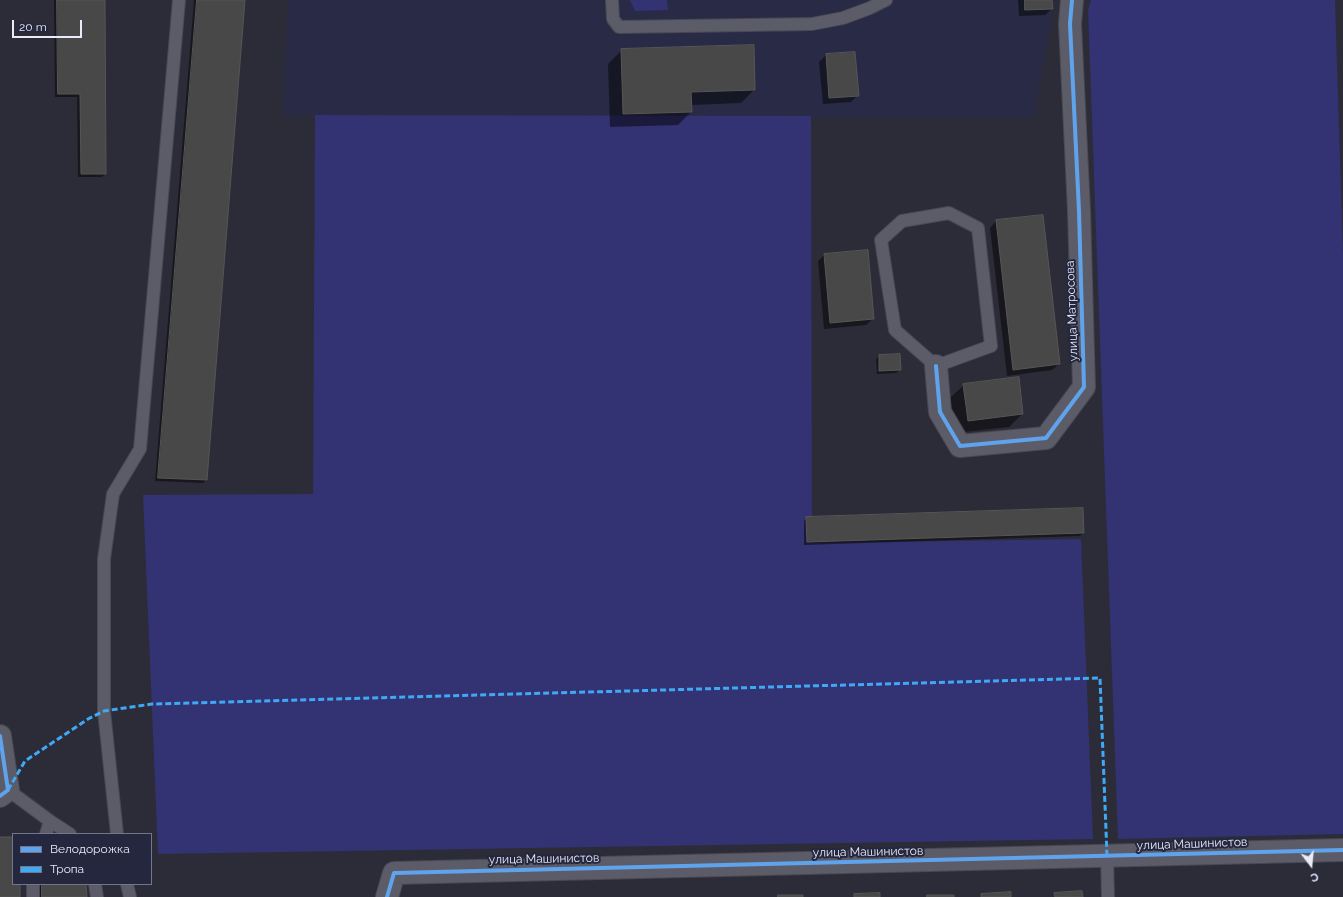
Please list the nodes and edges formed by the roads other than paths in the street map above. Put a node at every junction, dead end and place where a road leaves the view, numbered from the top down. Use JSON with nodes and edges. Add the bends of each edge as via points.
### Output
{"nodes":[{"id":1,"x":178,"y":0,"type":"edge"},
{"id":2,"x":612,"y":0,"type":"edge"},
{"id":3,"x":886,"y":0,"type":"edge"},
{"id":4,"x":1072,"y":0,"type":"edge"},
{"id":5,"x":936,"y":366,"type":"junction"},
{"id":6,"x":0,"y":736,"type":"edge"},
{"id":7,"x":4,"y":793,"type":"edge"},
{"id":8,"x":50,"y":821,"type":"junction"},
{"id":9,"x":46,"y":833,"type":"edge"},
{"id":10,"x":68,"y":833,"type":"edge"},
{"id":11,"x":117,"y":833,"type":"edge"},
{"id":12,"x":1343,"y":850,"type":"edge"},
{"id":13,"x":1107,"y":856,"type":"junction"},
{"id":14,"x":33,"y":885,"type":"edge"},
{"id":15,"x":95,"y":885,"type":"edge"},
{"id":16,"x":127,"y":885,"type":"edge"},
{"id":17,"x":34,"y":897,"type":"edge"},
{"id":18,"x":97,"y":897,"type":"edge"},
{"id":19,"x":130,"y":897,"type":"edge"},
{"id":20,"x":387,"y":897,"type":"edge"},
{"id":21,"x":1108,"y":897,"type":"edge"}],
"edges":[{"from":1,"to":11,"type":"lane","via":[[140,449],[113,494],[104,559],[104,711]]},
{"from":2,"to":3,"type":"lane","via":[[613,19],[619,26],[812,24],[843,18]]},
{"from":4,"to":5,"type":"street","name":"улица Матросова","via":[[1070,24],[1084,387],[1046,438],[960,446],[940,412]]},
{"from":5,"to":5,"type":"lane","via":[[991,346],[978,228],[949,213],[902,222],[881,240],[895,330]]},
{"from":6,"to":7,"type":"street"},
{"from":7,"to":8,"type":"lane"},
{"from":8,"to":9,"type":"lane"},
{"from":8,"to":10,"type":"lane"},
{"from":12,"to":13,"type":"street","name":"улица Машинистов"},
{"from":13,"to":20,"type":"street","name":"улица Машинистов","via":[[394,872]]},
{"from":13,"to":21,"type":"lane"},
{"from":14,"to":17,"type":"lane"},
{"from":15,"to":18,"type":"lane"},
{"from":16,"to":19,"type":"lane"}]}
